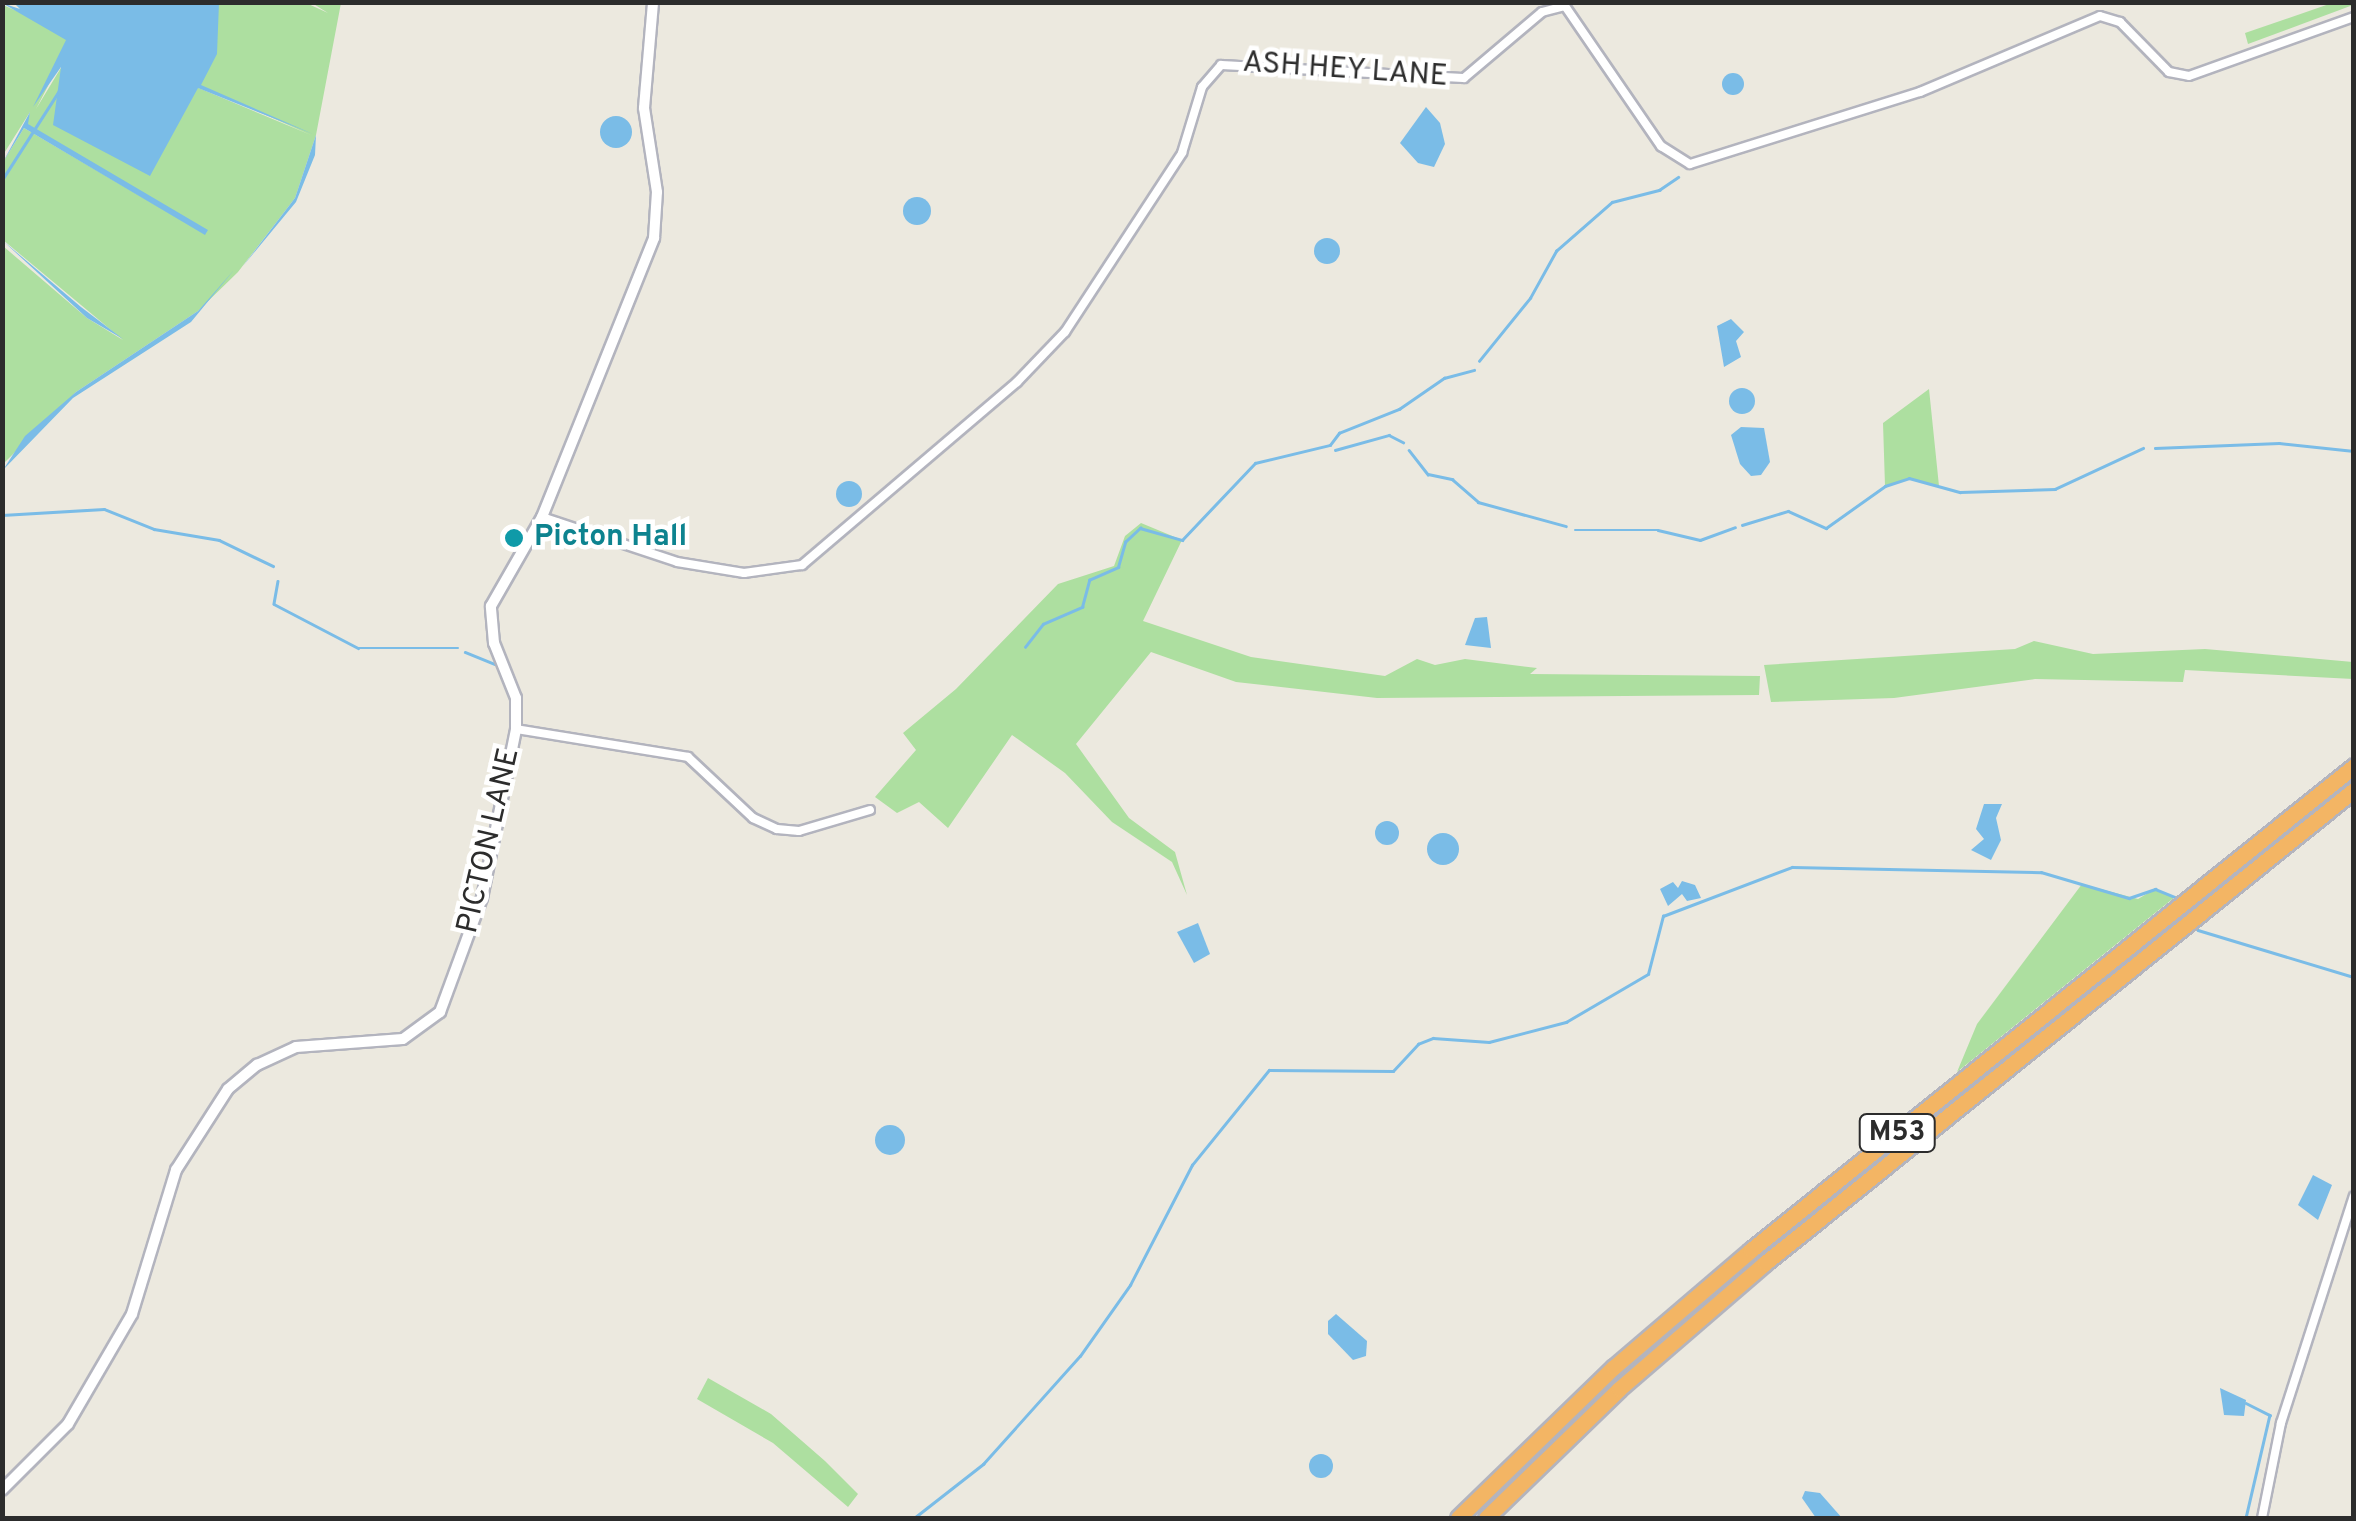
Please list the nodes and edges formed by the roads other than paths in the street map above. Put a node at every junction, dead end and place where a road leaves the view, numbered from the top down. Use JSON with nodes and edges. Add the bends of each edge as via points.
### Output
{"nodes":[{"id":1,"x":653,"y":2,"type":"edge"},
{"id":2,"x":2354,"y":17,"type":"edge"},
{"id":3,"x":542,"y":517,"type":"junction"},
{"id":4,"x":516,"y":729,"type":"junction"},
{"id":5,"x":2354,"y":766,"type":"edge"},
{"id":6,"x":2354,"y":790,"type":"edge"},
{"id":7,"x":870,"y":810,"type":"dead end"},
{"id":8,"x":2354,"y":1196,"type":"edge"},
{"id":9,"x":2,"y":1490,"type":"edge"},
{"id":10,"x":1458,"y":1518,"type":"edge"},
{"id":11,"x":1486,"y":1518,"type":"edge"},
{"id":12,"x":2262,"y":1518,"type":"edge"}],
"edges":[{"from":1,"to":3,"type":"street","name":"PICTON LANE","via":[[644,108],[658,192],[654,238]]},
{"from":2,"to":3,"type":"street","name":"ASH HEY LANE","via":[[2176,76],[2120,22],[2100,16],[1920,92],[1690,164],[1662,146],[1565,6],[1542,12],[1464,78],[1221,65],[1202,88],[1182,153],[1065,332],[839,540],[802,565],[744,573],[677,562]]},
{"from":3,"to":4,"type":"street","name":"PICTON LANE","via":[[490,620],[516,698]]},
{"from":4,"to":7,"type":"street","via":[[688,756],[753,818],[777,829],[799,831]]},
{"from":4,"to":9,"type":"street","name":"PICTON LANE","via":[[482,898],[440,1012],[403,1039],[296,1047],[257,1065],[228,1089],[176,1170],[132,1314],[68,1424]]},
{"from":5,"to":10,"type":"highway","number":"M53","via":[[1751,1250],[1614,1367]]},
{"from":6,"to":11,"type":"highway","number":"M53","via":[[1765,1263],[1619,1389]]},
{"from":8,"to":12,"type":"street","via":[[2281,1423]]}]}
